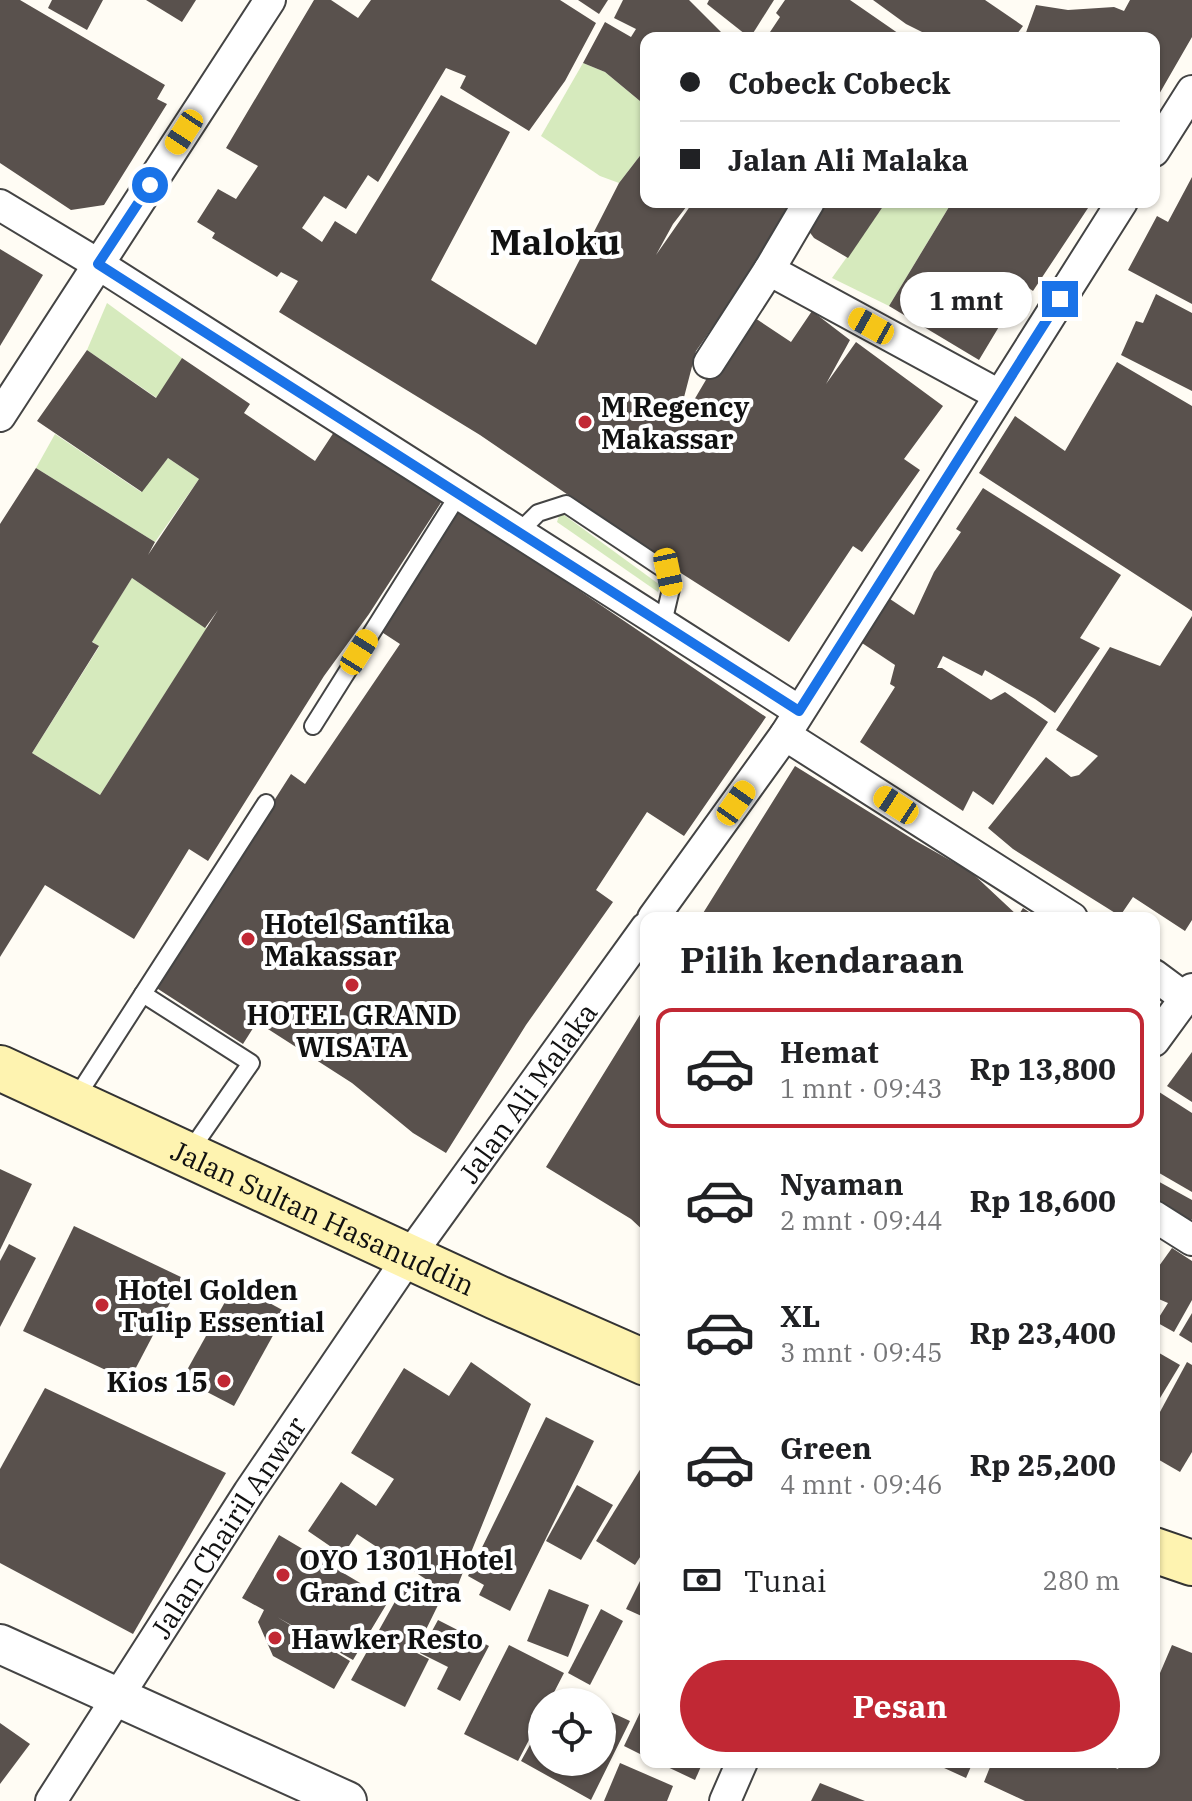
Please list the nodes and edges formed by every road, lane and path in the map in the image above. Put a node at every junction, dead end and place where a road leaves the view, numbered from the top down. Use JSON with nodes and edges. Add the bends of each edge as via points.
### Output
{"nodes":[{"id":1,"x":270,"y":0,"type":"edge"},
{"id":2,"x":1192,"y":91,"type":"edge"},
{"id":3,"x":1160,"y":142,"type":"edge"},
{"id":4,"x":0,"y":205,"type":"edge"},
{"id":5,"x":805,"y":208,"type":"edge"},
{"id":6,"x":1118,"y":208,"type":"edge"},
{"id":7,"x":98,"y":264,"type":"junction"},
{"id":8,"x":769,"y":270,"type":"junction"},
{"id":9,"x":709,"y":363,"type":"dead end"},
{"id":10,"x":999,"y":395,"type":"junction"},
{"id":11,"x":0,"y":416,"type":"edge"},
{"id":12,"x":459,"y":494,"type":"junction"},
{"id":13,"x":519,"y":532,"type":"junction"},
{"id":14,"x":663,"y":623,"type":"junction"},
{"id":15,"x":792,"y":723,"type":"junction"},
{"id":16,"x":313,"y":726,"type":"dead end"},
{"id":17,"x":266,"y":803,"type":"dead end"},
{"id":18,"x":657,"y":912,"type":"edge"},
{"id":19,"x":1063,"y":912,"type":"edge"},
{"id":20,"x":640,"y":936,"type":"edge"},
{"id":21,"x":1160,"y":978,"type":"edge"},
{"id":22,"x":143,"y":994,"type":"junction"},
{"id":23,"x":1189,"y":994,"type":"edge"},
{"id":24,"x":1160,"y":1033,"type":"edge"},
{"id":25,"x":0,"y":1068,"type":"edge"},
{"id":26,"x":73,"y":1102,"type":"junction"},
{"id":27,"x":187,"y":1155,"type":"junction"},
{"id":28,"x":1160,"y":1220,"type":"edge"},
{"id":29,"x":1192,"y":1240,"type":"edge"},
{"id":30,"x":410,"y":1255,"type":"junction"},
{"id":31,"x":640,"y":1360,"type":"edge"},
{"id":32,"x":1160,"y":1552,"type":"edge"},
{"id":33,"x":1192,"y":1563,"type":"edge"},
{"id":34,"x":0,"y":1644,"type":"edge"},
{"id":35,"x":120,"y":1696,"type":"junction"},
{"id":36,"x":739,"y":1768,"type":"edge"},
{"id":37,"x":51,"y":1801,"type":"edge"},
{"id":38,"x":347,"y":1801,"type":"edge"},
{"id":39,"x":725,"y":1801,"type":"edge"}],
"edges":[{"from":1,"to":7,"type":"street"},
{"from":2,"to":3,"type":"street"},
{"from":4,"to":7,"type":"street"},
{"from":5,"to":8,"type":"street"},
{"from":6,"to":10,"type":"street"},
{"from":7,"to":11,"type":"street"},
{"from":7,"to":12,"type":"street"},
{"from":8,"to":9,"type":"street"},
{"from":8,"to":10,"type":"street"},
{"from":10,"to":15,"type":"street"},
{"from":12,"to":13,"type":"street"},
{"from":12,"to":16,"type":"lane"},
{"from":13,"to":14,"type":"street"},
{"from":13,"to":14,"type":"lane","via":[[538,513],[566,504],[668,572],[671,589]]},
{"from":14,"to":15,"type":"street"},
{"from":15,"to":18,"type":"street"},
{"from":15,"to":19,"type":"street"},
{"from":17,"to":22,"type":"lane"},
{"from":20,"to":30,"type":"street","name":"Jalan Ali Malaka"},
{"from":21,"to":23,"type":"street"},
{"from":22,"to":26,"type":"lane"},
{"from":22,"to":27,"type":"lane","via":[[251,1063]]},
{"from":23,"to":24,"type":"street"},
{"from":25,"to":26,"type":"main road","name":"Jalan Sultan Hasanuddin"},
{"from":26,"to":27,"type":"main road","name":"Jalan Sultan Hasanuddin"},
{"from":27,"to":30,"type":"main road","name":"Jalan Sultan Hasanuddin"},
{"from":28,"to":29,"type":"street"},
{"from":30,"to":31,"type":"main road","name":"Jalan Sultan Hasanuddin"},
{"from":30,"to":35,"type":"street","name":"Jalan Chairil Anwar","via":[[249,1492]]},
{"from":32,"to":33,"type":"main road"},
{"from":34,"to":35,"type":"street"},
{"from":35,"to":37,"type":"street","name":"Jalan Chairil Anwar"},
{"from":35,"to":38,"type":"street"},
{"from":36,"to":39,"type":"street"}]}
